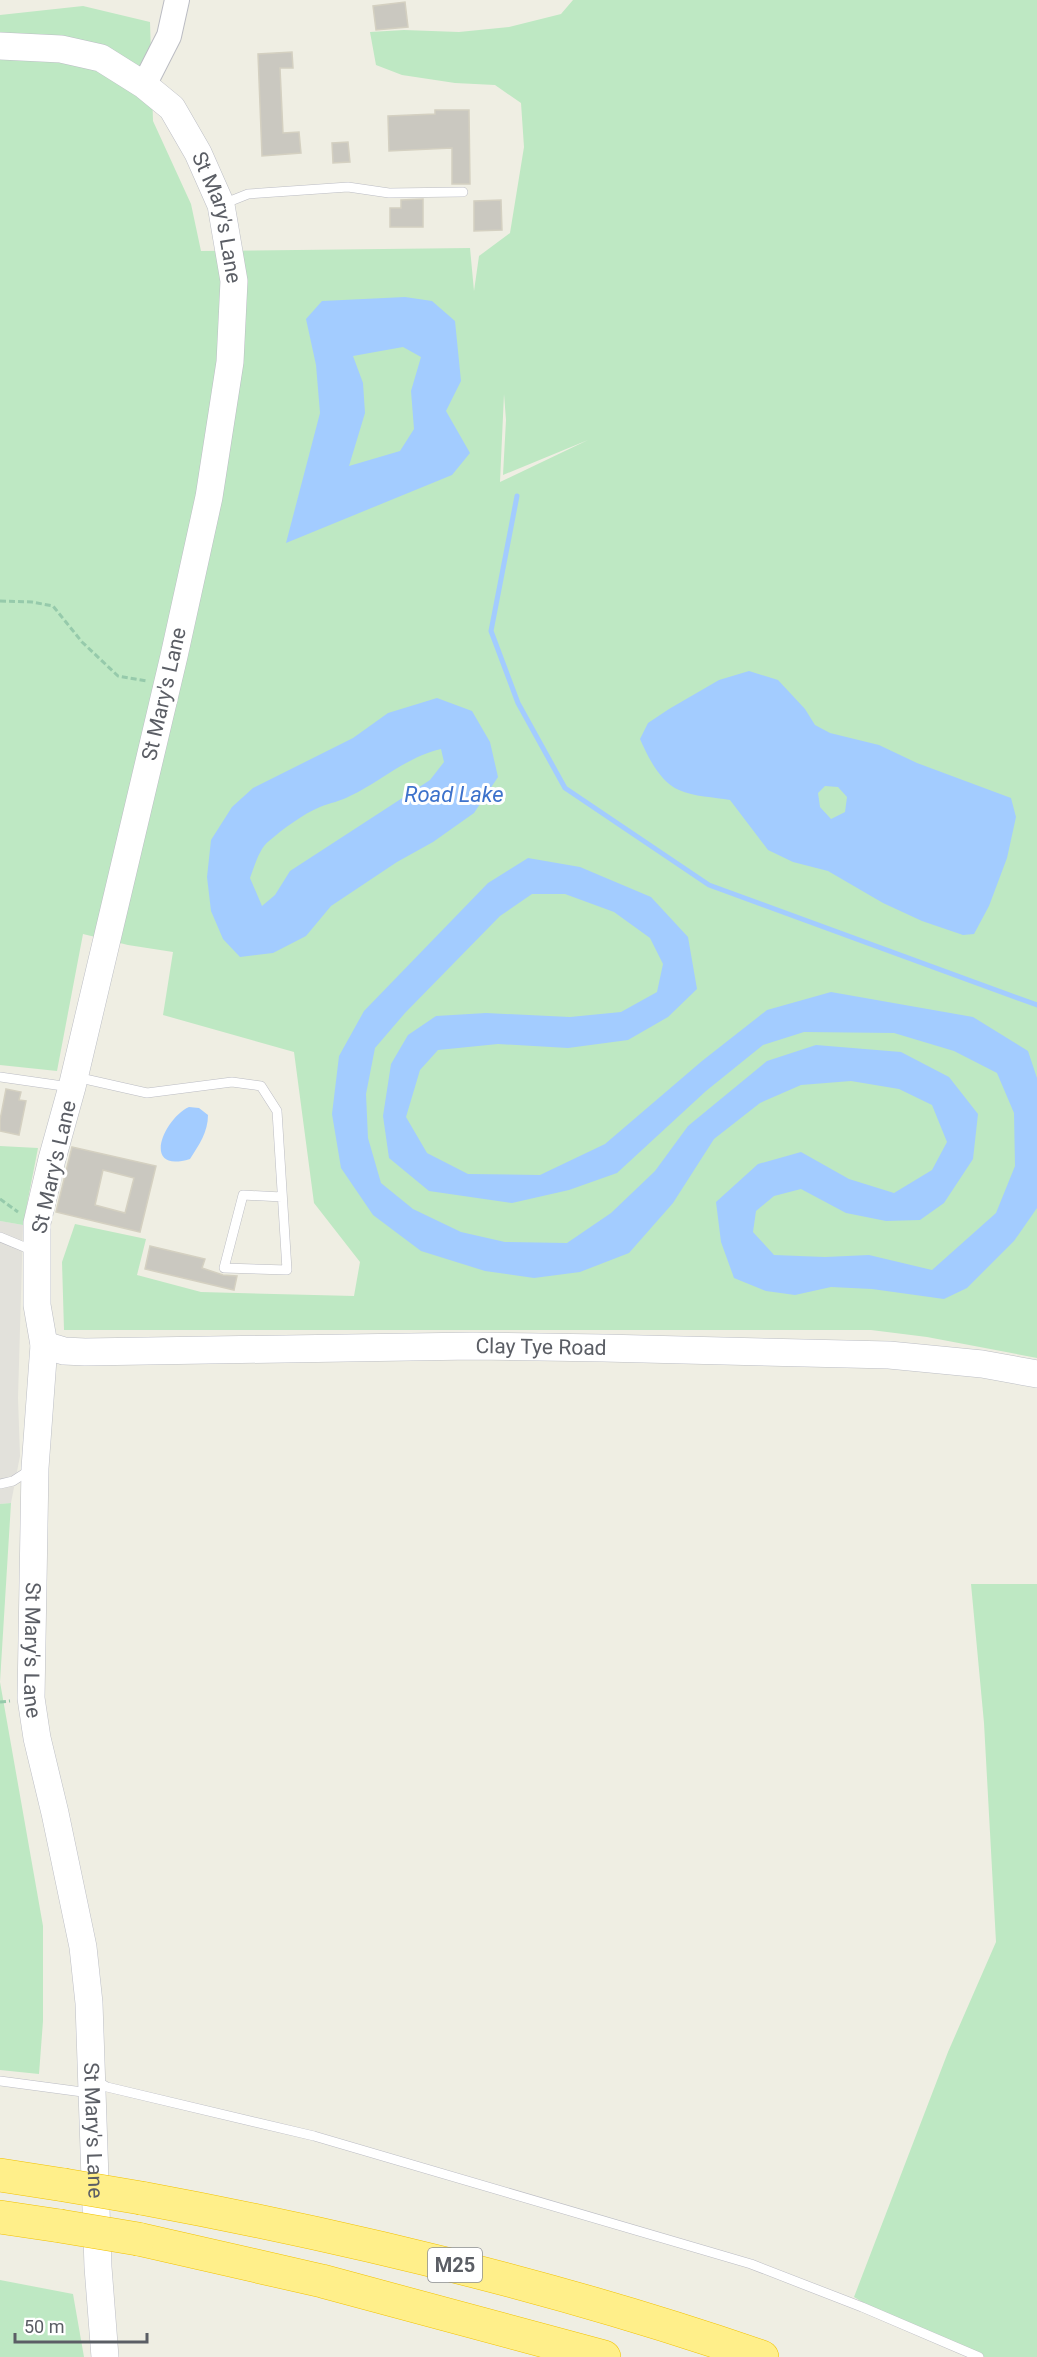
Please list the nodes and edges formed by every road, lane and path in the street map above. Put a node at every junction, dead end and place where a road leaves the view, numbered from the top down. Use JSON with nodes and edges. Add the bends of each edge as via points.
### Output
{"nodes":[{"id":1,"x":177,"y":0,"type":"edge"},
{"id":2,"x":0,"y":46,"type":"edge"},
{"id":3,"x":144,"y":85,"type":"junction"},
{"id":4,"x":463,"y":192,"type":"dead end"},
{"id":5,"x":221,"y":205,"type":"junction"},
{"id":6,"x":0,"y":601,"type":"edge"},
{"id":7,"x":167,"y":685,"type":"junction"},
{"id":8,"x":0,"y":1077,"type":"edge"},
{"id":9,"x":73,"y":1082,"type":"junction"},
{"id":10,"x":282,"y":1197,"type":"junction"},
{"id":11,"x":0,"y":1237,"type":"edge"},
{"id":12,"x":36,"y":1252,"type":"junction"},
{"id":13,"x":44,"y":1345,"type":"junction"},
{"id":14,"x":1037,"y":1374,"type":"edge"},
{"id":15,"x":35,"y":1468,"type":"junction"},
{"id":16,"x":0,"y":1484,"type":"edge"},
{"id":17,"x":0,"y":2081,"type":"edge"},
{"id":18,"x":93,"y":2086,"type":"junction"},
{"id":19,"x":0,"y":2175,"type":"edge"},
{"id":20,"x":0,"y":2217,"type":"edge"},
{"id":21,"x":105,"y":2357,"type":"edge"},
{"id":22,"x":604,"y":2357,"type":"edge"},
{"id":23,"x":762,"y":2357,"type":"edge"},
{"id":24,"x":979,"y":2357,"type":"edge"}],
"edges":[{"from":1,"to":3,"type":"street","via":[[169,36]]},
{"from":2,"to":3,"type":"main road","name":"St Mary's Lane","via":[[61,49],[101,58]]},
{"from":3,"to":5,"type":"main road","name":"St Mary's Lane","via":[[172,108]]},
{"from":4,"to":5,"type":"lane","via":[[389,193],[348,187],[249,194]]},
{"from":5,"to":7,"type":"main road","name":"St Mary's Lane","via":[[234,281],[230,362],[209,497]]},
{"from":6,"to":7,"type":"path","via":[[53,606],[82,642],[118,676]]},
{"from":7,"to":9,"type":"main road","name":"St Mary's Lane"},
{"from":8,"to":9,"type":"lane"},
{"from":9,"to":10,"type":"lane","via":[[147,1093],[232,1083],[261,1086],[277,1111]]},
{"from":9,"to":12,"type":"main road","name":"St Mary's Lane","via":[[37,1223]]},
{"from":10,"to":10,"type":"lane","via":[[287,1270],[224,1268],[243,1195]]},
{"from":11,"to":12,"type":"lane"},
{"from":12,"to":13,"type":"main road","name":"St Mary's Lane","via":[[37,1305]]},
{"from":13,"to":14,"type":"main road","name":"Clay Tye Road","via":[[86,1352],[473,1346],[889,1355]]},
{"from":13,"to":15,"type":"main road","name":"St Mary's Lane"},
{"from":15,"to":16,"type":"lane"},
{"from":15,"to":18,"type":"main road","name":"St Mary's Lane","via":[[31,1698],[83,1947]]},
{"from":17,"to":18,"type":"lane"},
{"from":18,"to":21,"type":"main road","name":"St Mary's Lane"},
{"from":18,"to":24,"type":"lane","via":[[314,2136],[751,2265]]},
{"from":19,"to":23,"type":"highway","number":"M25","bridge":true,"via":[[347,2239],[574,2297]]},
{"from":20,"to":22,"type":"highway","number":"M25","bridge":true,"via":[[138,2240],[322,2281]]}]}
